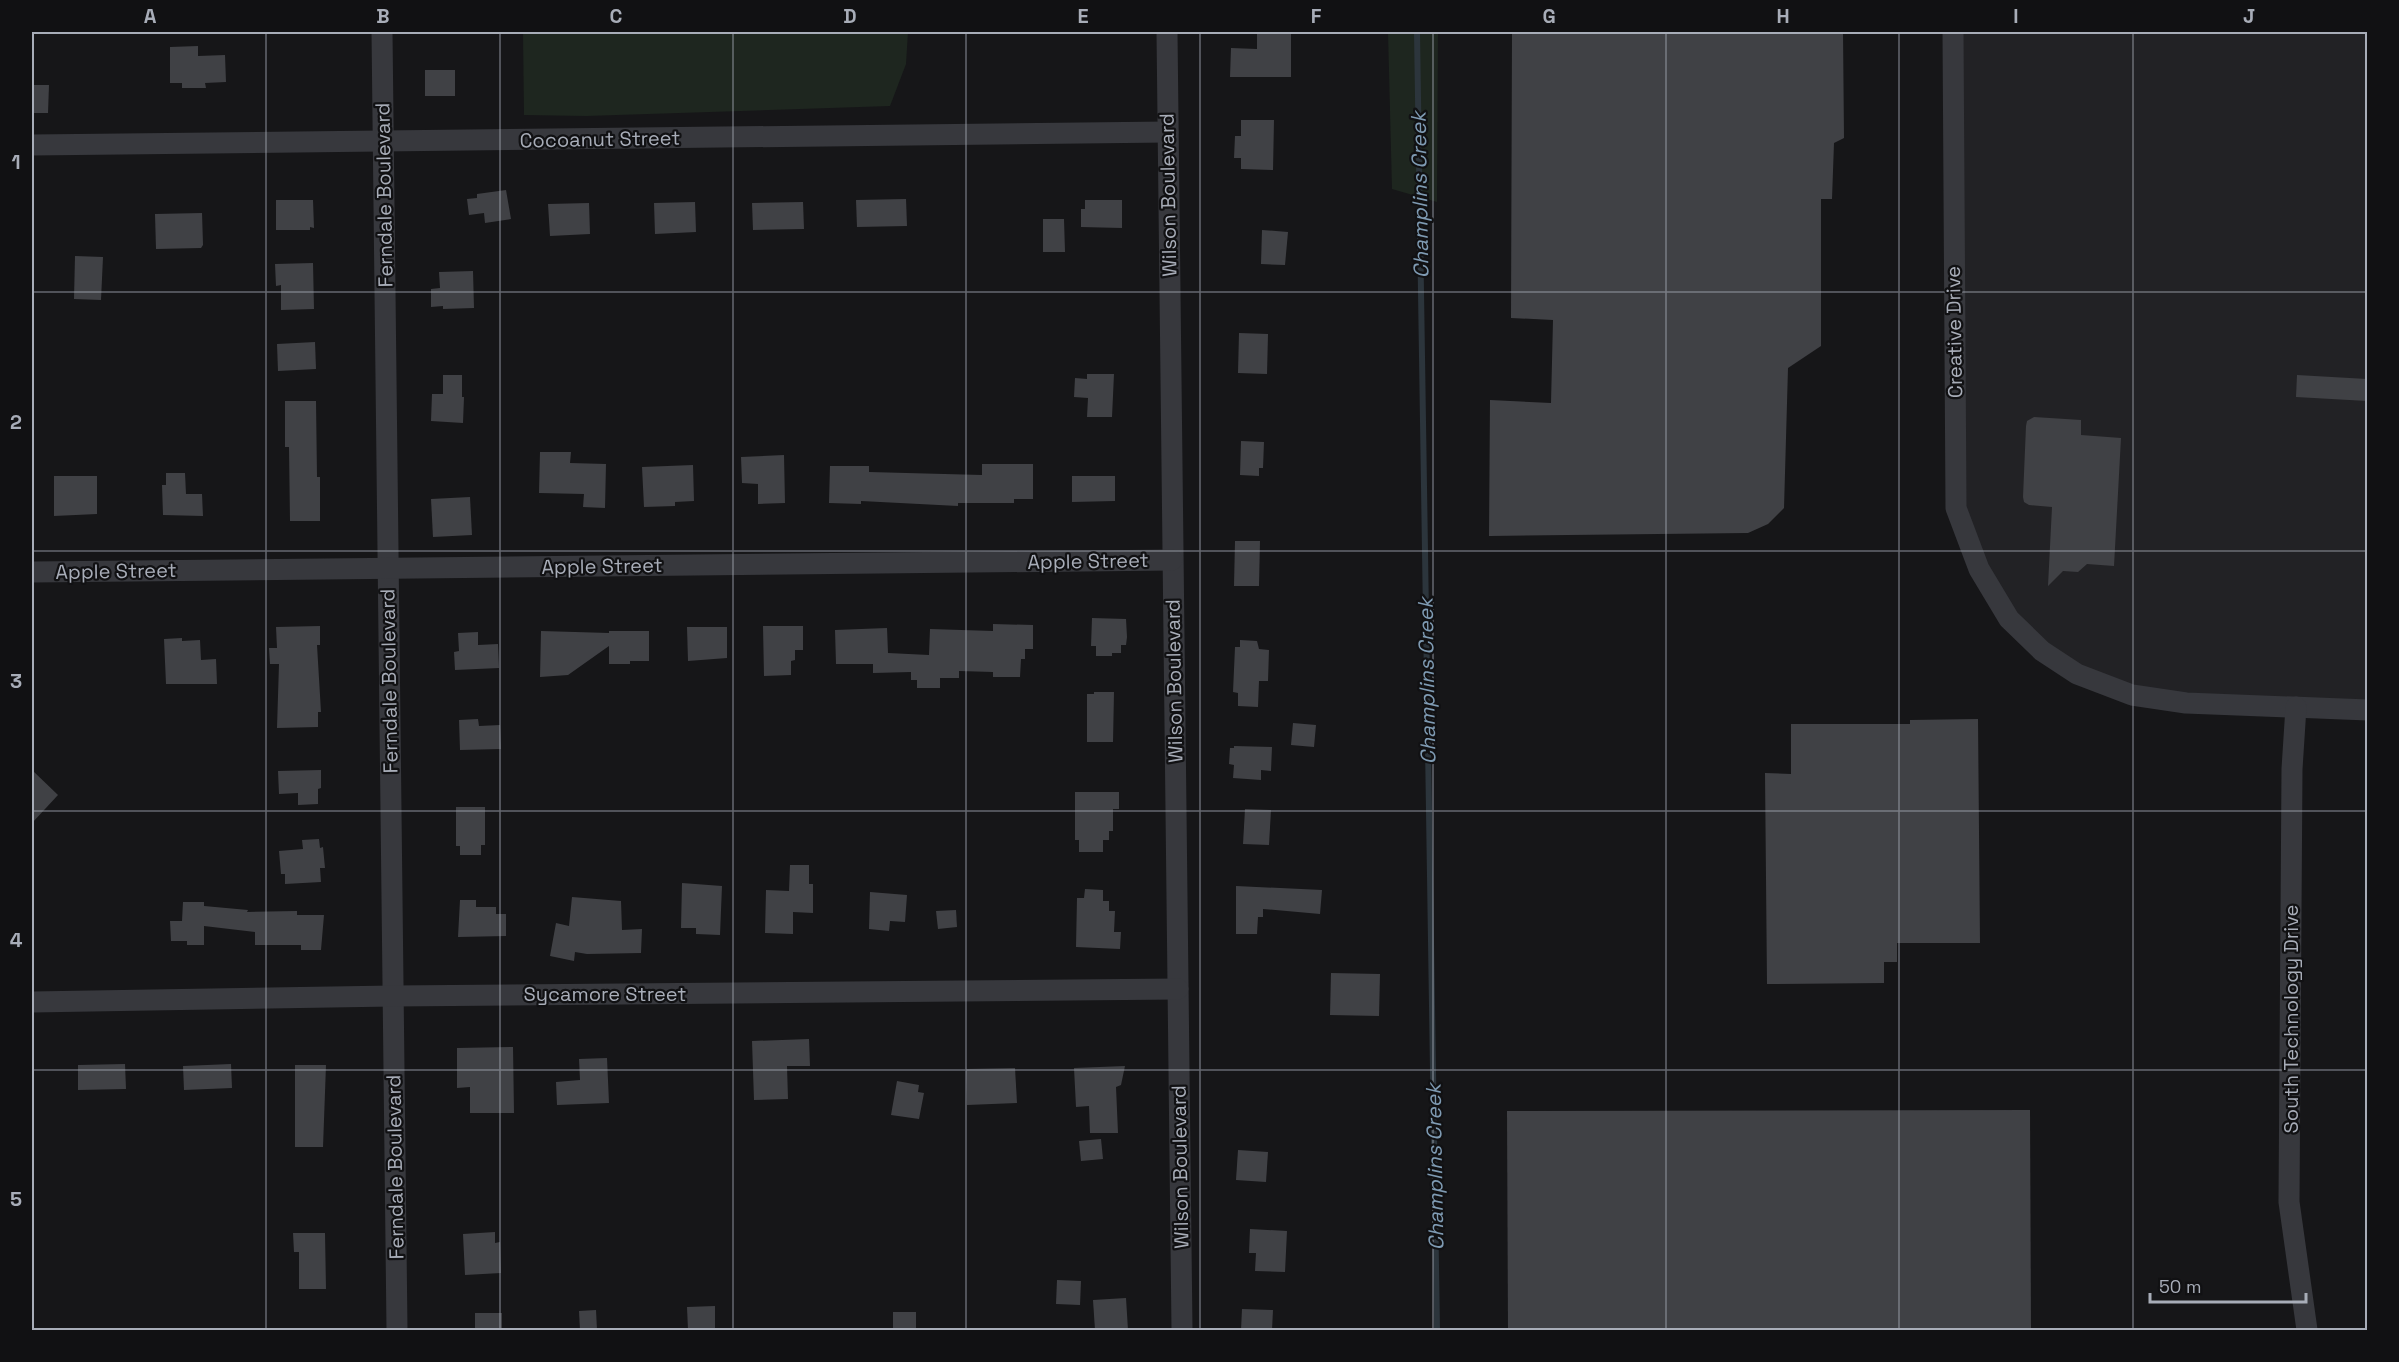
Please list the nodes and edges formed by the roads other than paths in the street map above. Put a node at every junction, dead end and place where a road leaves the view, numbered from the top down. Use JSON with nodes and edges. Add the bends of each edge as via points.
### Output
{"nodes":[{"id":1,"x":382,"y":32,"type":"edge"},
{"id":2,"x":1167,"y":32,"type":"edge"},
{"id":3,"x":1953,"y":32,"type":"edge"},
{"id":4,"x":1168,"y":132,"type":"junction"},
{"id":5,"x":383,"y":141,"type":"junction"},
{"id":6,"x":32,"y":145,"type":"edge"},
{"id":7,"x":1172,"y":560,"type":"junction"},
{"id":8,"x":388,"y":568,"type":"junction"},
{"id":9,"x":32,"y":572,"type":"edge"},
{"id":10,"x":2296,"y":706,"type":"junction"},
{"id":11,"x":2367,"y":710,"type":"edge"},
{"id":12,"x":1178,"y":989,"type":"junction"},
{"id":13,"x":393,"y":996,"type":"junction"},
{"id":14,"x":32,"y":1002,"type":"edge"},
{"id":15,"x":397,"y":1330,"type":"edge"},
{"id":16,"x":1182,"y":1330,"type":"edge"},
{"id":17,"x":2307,"y":1330,"type":"edge"}],
"edges":[{"from":1,"to":5,"type":"street","name":"Ferndale Boulevard"},
{"from":2,"to":4,"type":"street","name":"Wilson Boulevard"},
{"from":3,"to":10,"type":"street","name":"Creative Drive","via":[[1956,508],[1978,569],[2009,619],[2042,651],[2077,674],[2132,695],[2186,703]]},
{"from":4,"to":5,"type":"street","name":"Cocoanut Street"},
{"from":4,"to":7,"type":"street","name":"Wilson Boulevard"},
{"from":5,"to":6,"type":"street","name":"Cocoanut Street"},
{"from":5,"to":8,"type":"street","name":"Ferndale Boulevard"},
{"from":7,"to":8,"type":"street","name":"Apple Street"},
{"from":7,"to":12,"type":"street","name":"Wilson Boulevard"},
{"from":8,"to":9,"type":"street","name":"Apple Street"},
{"from":8,"to":13,"type":"street","name":"Ferndale Boulevard"},
{"from":10,"to":11,"type":"street","name":"Creative Drive"},
{"from":10,"to":17,"type":"street","name":"South Technology Drive","via":[[2292,769],[2289,1202]]},
{"from":12,"to":13,"type":"street","name":"Sycamore Street"},
{"from":12,"to":16,"type":"street","name":"Wilson Boulevard"},
{"from":13,"to":14,"type":"street","name":"Sycamore Street"},
{"from":13,"to":15,"type":"street","name":"Ferndale Boulevard"}]}
